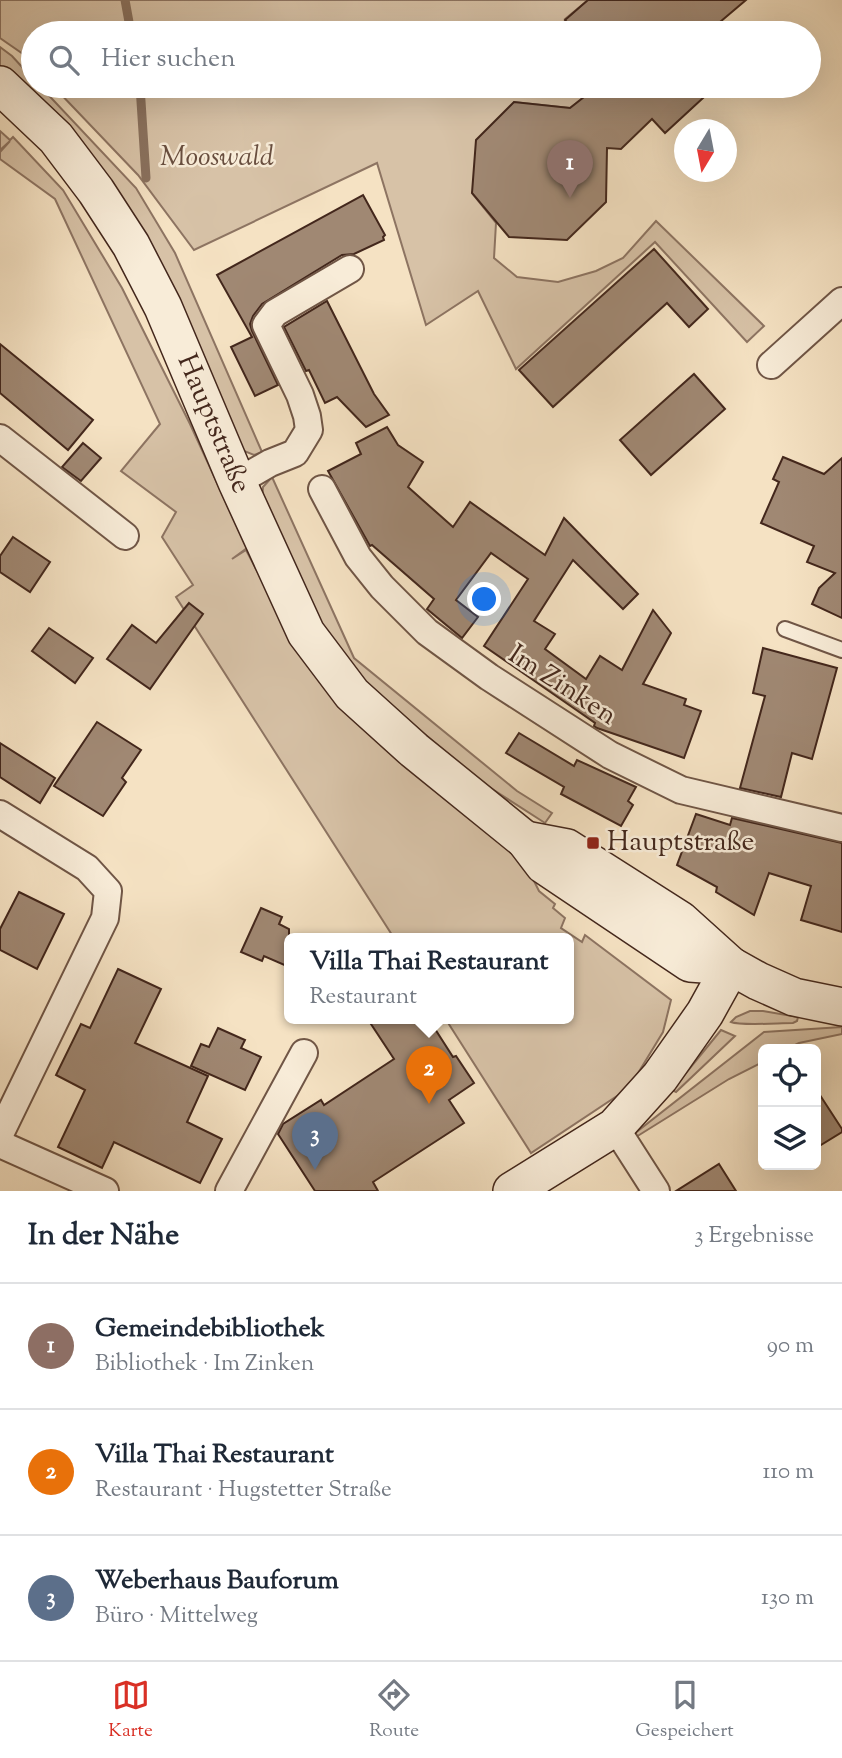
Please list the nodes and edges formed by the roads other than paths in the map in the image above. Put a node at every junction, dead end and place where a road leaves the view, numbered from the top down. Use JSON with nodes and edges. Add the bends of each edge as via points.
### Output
{"nodes":[{"id":1,"x":0,"y":85,"type":"edge"},
{"id":2,"x":350,"y":269,"type":"dead end"},
{"id":3,"x":842,"y":301,"type":"edge"},
{"id":4,"x":771,"y":365,"type":"dead end"},
{"id":5,"x":0,"y":438,"type":"edge"},
{"id":6,"x":237,"y":482,"type":"junction"},
{"id":7,"x":322,"y":489,"type":"dead end"},
{"id":8,"x":125,"y":536,"type":"dead end"},
{"id":9,"x":785,"y":629,"type":"dead end"},
{"id":10,"x":842,"y":650,"type":"edge"},
{"id":11,"x":0,"y":814,"type":"edge"},
{"id":12,"x":842,"y":828,"type":"edge"},
{"id":13,"x":731,"y":967,"type":"junction"},
{"id":14,"x":842,"y":1007,"type":"edge"},
{"id":15,"x":304,"y":1053,"type":"dead end"},
{"id":16,"x":615,"y":1127,"type":"junction"},
{"id":17,"x":0,"y":1134,"type":"edge"},
{"id":18,"x":0,"y":1144,"type":"edge"},
{"id":19,"x":105,"y":1191,"type":"edge"},
{"id":20,"x":229,"y":1191,"type":"edge"},
{"id":21,"x":512,"y":1191,"type":"edge"},
{"id":22,"x":656,"y":1191,"type":"edge"}],
"edges":[{"from":1,"to":6,"type":"street","name":"Hauptstraße","via":[[56,138],[131,245],[163,307]]},
{"from":2,"to":6,"type":"street","via":[[275,313],[266,325],[300,395],[309,430],[295,453]]},
{"from":3,"to":4,"type":"street"},
{"from":5,"to":8,"type":"street"},
{"from":6,"to":13,"type":"street","name":"Hauptstraße","via":[[306,633],[352,694],[525,840],[544,865],[690,963]]},
{"from":7,"to":12,"type":"street","name":"Im Zinken","via":[[358,557],[382,587],[427,632],[511,691],[610,755],[681,790]]},
{"from":9,"to":10,"type":"lane"},
{"from":11,"to":17,"type":"street","via":[[87,868],[108,891],[105,918]]},
{"from":13,"to":14,"type":"street","name":"Hauptstraße","via":[[794,997]]},
{"from":13,"to":16,"type":"street","via":[[660,1077]]},
{"from":15,"to":20,"type":"street"},
{"from":16,"to":21,"type":"street"},
{"from":16,"to":22,"type":"street"},
{"from":18,"to":19,"type":"street"}]}
